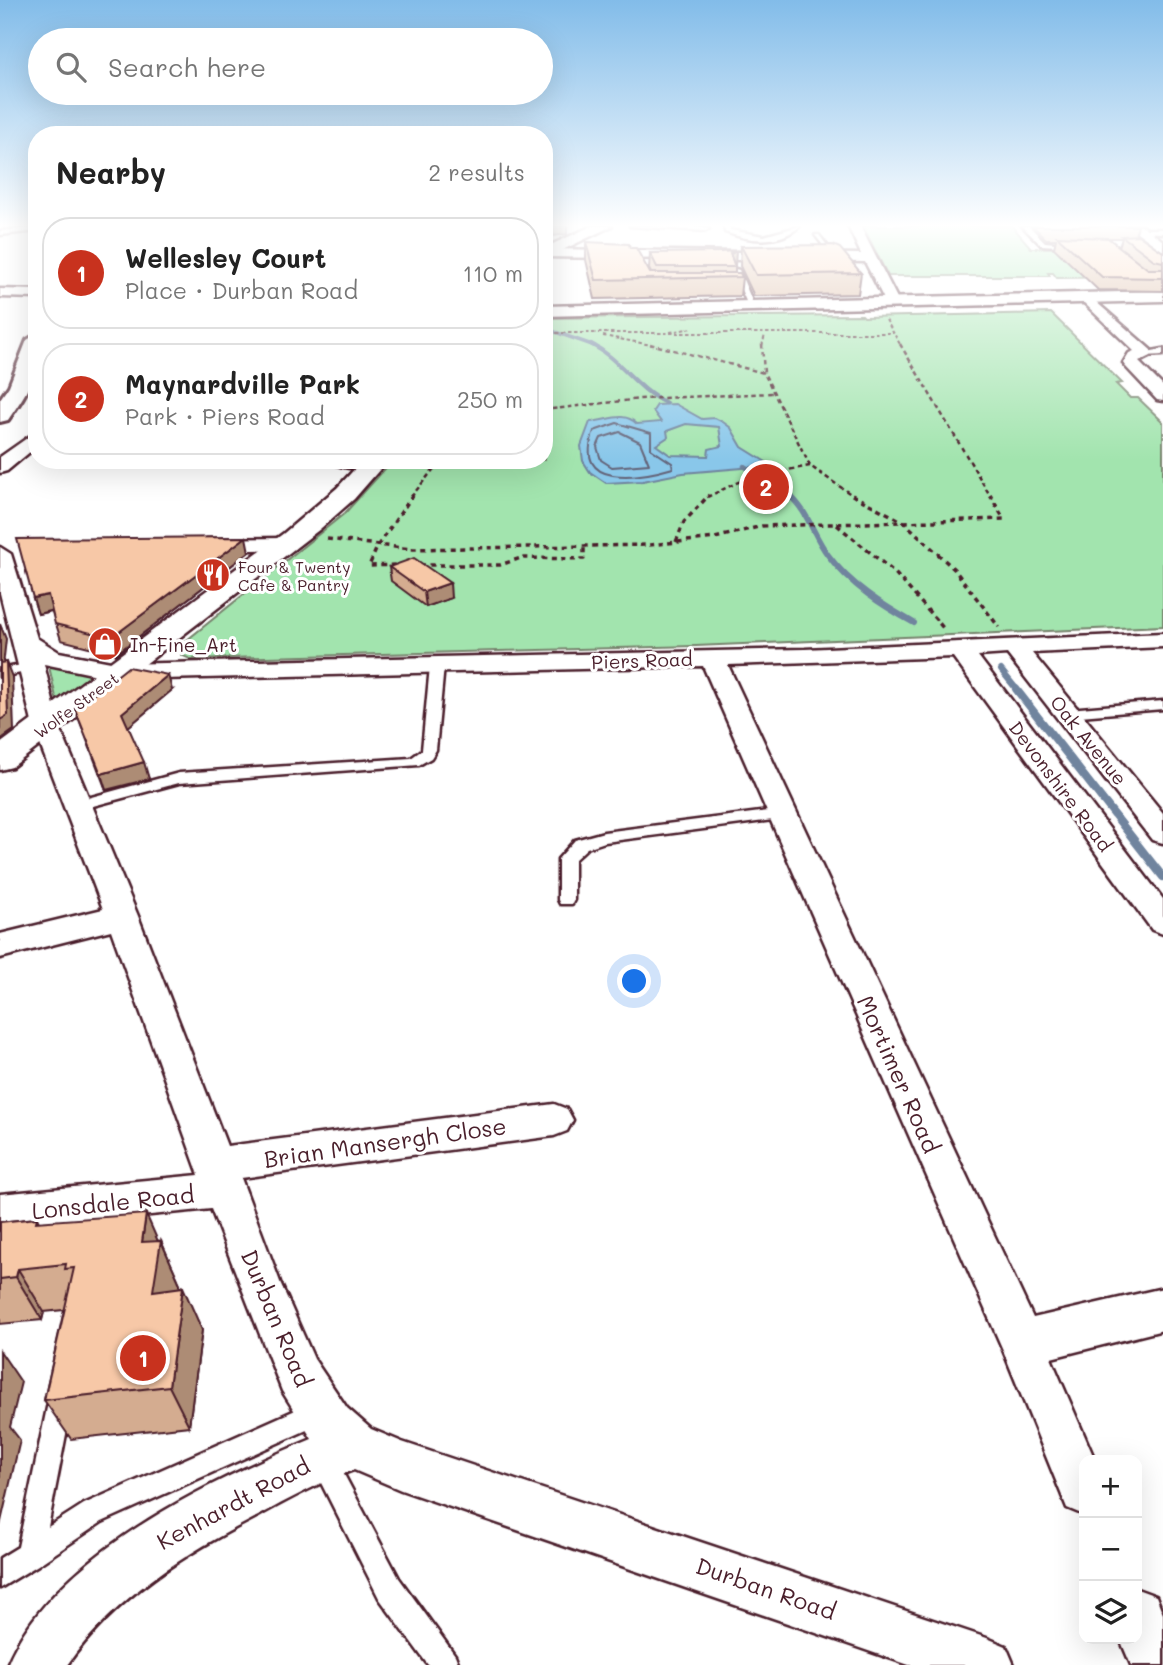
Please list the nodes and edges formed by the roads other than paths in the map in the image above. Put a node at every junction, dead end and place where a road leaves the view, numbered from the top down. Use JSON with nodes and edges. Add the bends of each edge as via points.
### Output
{"nodes":[{"id":1,"x":886,"y":304,"type":"edge"},
{"id":2,"x":992,"y":304,"type":"edge"},
{"id":3,"x":1093,"y":304,"type":"edge"},
{"id":4,"x":752,"y":306,"type":"joint"},
{"id":5,"x":888,"y":310,"type":"junction"},
{"id":6,"x":553,"y":311,"type":"edge"},
{"id":7,"x":1163,"y":352,"type":"edge"},
{"id":8,"x":1145,"y":353,"type":"junction"},
{"id":9,"x":28,"y":364,"type":"edge"},
{"id":10,"x":1163,"y":396,"type":"edge"},
{"id":11,"x":0,"y":415,"type":"edge"},
{"id":12,"x":28,"y":444,"type":"edge"},
{"id":13,"x":0,"y":467,"type":"edge"},
{"id":14,"x":368,"y":469,"type":"edge"},
{"id":15,"x":286,"y":544,"type":"junction"},
{"id":16,"x":183,"y":545,"type":"edge"},
{"id":17,"x":5,"y":549,"type":"edge"},
{"id":18,"x":1007,"y":638,"type":"junction"},
{"id":19,"x":1163,"y":640,"type":"edge"},
{"id":20,"x":954,"y":641,"type":"junction"},
{"id":21,"x":36,"y":656,"type":"junction"},
{"id":22,"x":712,"y":658,"type":"junction"},
{"id":23,"x":437,"y":666,"type":"junction"},
{"id":24,"x":121,"y":672,"type":"junction"},
{"id":25,"x":0,"y":673,"type":"edge"},
{"id":26,"x":1163,"y":705,"type":"edge"},
{"id":27,"x":1068,"y":713,"type":"junction"},
{"id":28,"x":46,"y":726,"type":"junction"},
{"id":29,"x":0,"y":760,"type":"edge"},
{"id":30,"x":78,"y":805,"type":"junction"},
{"id":31,"x":783,"y":814,"type":"junction"},
{"id":32,"x":1163,"y":833,"type":"edge"},
{"id":33,"x":566,"y":900,"type":"dead end"},
{"id":34,"x":122,"y":916,"type":"junction"},
{"id":35,"x":1163,"y":922,"type":"edge"},
{"id":36,"x":0,"y":946,"type":"edge"},
{"id":37,"x":554,"y":1120,"type":"dead end"},
{"id":38,"x":222,"y":1177,"type":"junction"},
{"id":39,"x":0,"y":1212,"type":"edge"},
{"id":40,"x":1163,"y":1309,"type":"edge"},
{"id":41,"x":1022,"y":1343,"type":"junction"},
{"id":42,"x":67,"y":1371,"type":"edge"},
{"id":43,"x":332,"y":1438,"type":"junction"},
{"id":44,"x":1079,"y":1479,"type":"edge"},
{"id":45,"x":29,"y":1556,"type":"junction"},
{"id":46,"x":0,"y":1574,"type":"edge"},
{"id":47,"x":1142,"y":1627,"type":"edge"},
{"id":48,"x":34,"y":1665,"type":"edge"},
{"id":49,"x":445,"y":1665,"type":"edge"},
{"id":50,"x":987,"y":1665,"type":"edge"},
{"id":51,"x":1158,"y":1665,"type":"edge"}],
"edges":[{"from":1,"to":5,"type":"street"},
{"from":2,"to":5,"type":"street"},
{"from":3,"to":8,"type":"street"},
{"from":4,"to":5,"type":"street"},
{"from":4,"to":6,"type":"street"},
{"from":7,"to":8,"type":"lane"},
{"from":8,"to":10,"type":"street","via":[[1131,363]]},
{"from":9,"to":11,"type":"main road"},
{"from":12,"to":13,"type":"street"},
{"from":14,"to":15,"type":"street","name":"Wolfe Street"},
{"from":15,"to":16,"type":"street"},
{"from":15,"to":24,"type":"street","name":"Wolfe Street"},
{"from":17,"to":21,"type":"street","name":"Durban Road"},
{"from":18,"to":19,"type":"street","name":"Piers Road"},
{"from":18,"to":20,"type":"street","name":"Piers Road"},
{"from":18,"to":27,"type":"street","name":"Oak Avenue"},
{"from":20,"to":22,"type":"street","name":"Piers Road"},
{"from":20,"to":35,"type":"street","name":"Devonshire Road"},
{"from":21,"to":24,"type":"street"},
{"from":21,"to":25,"type":"lane"},
{"from":21,"to":28,"type":"street","name":"Durban Road"},
{"from":22,"to":23,"type":"street","name":"Piers Road"},
{"from":22,"to":31,"type":"street","name":"Mortimer Road"},
{"from":23,"to":24,"type":"street","name":"Piers Road"},
{"from":23,"to":30,"type":"lane","via":[[429,750],[414,762],[179,778]]},
{"from":24,"to":28,"type":"street","name":"Wolfe Street"},
{"from":26,"to":27,"type":"lane"},
{"from":27,"to":32,"type":"street","name":"Oak Avenue"},
{"from":28,"to":29,"type":"street","name":"Wolfe Street"},
{"from":28,"to":30,"type":"street","name":"Durban Road"},
{"from":30,"to":34,"type":"street","name":"Durban Road"},
{"from":31,"to":33,"type":"lane","via":[[604,837],[581,844],[566,859]]},
{"from":31,"to":41,"type":"street","name":"Mortimer Road"},
{"from":34,"to":36,"type":"street"},
{"from":34,"to":38,"type":"street","name":"Durban Road"},
{"from":37,"to":38,"type":"street","name":"Brian Mansergh Close"},
{"from":38,"to":39,"type":"street","name":"Lonsdale Road"},
{"from":38,"to":43,"type":"street","name":"Durban Road","via":[[298,1376]]},
{"from":40,"to":41,"type":"street"},
{"from":41,"to":44,"type":"street","name":"Mortimer Road"},
{"from":42,"to":45,"type":"lane"},
{"from":43,"to":45,"type":"lane","via":[[93,1513]]},
{"from":43,"to":48,"type":"street","name":"Kenhardt Road","via":[[148,1548],[86,1599],[60,1626]]},
{"from":43,"to":49,"type":"lane","via":[[389,1588]]},
{"from":43,"to":50,"type":"street","name":"Durban Road","via":[[401,1466]]},
{"from":45,"to":46,"type":"lane"},
{"from":47,"to":51,"type":"street"}]}
